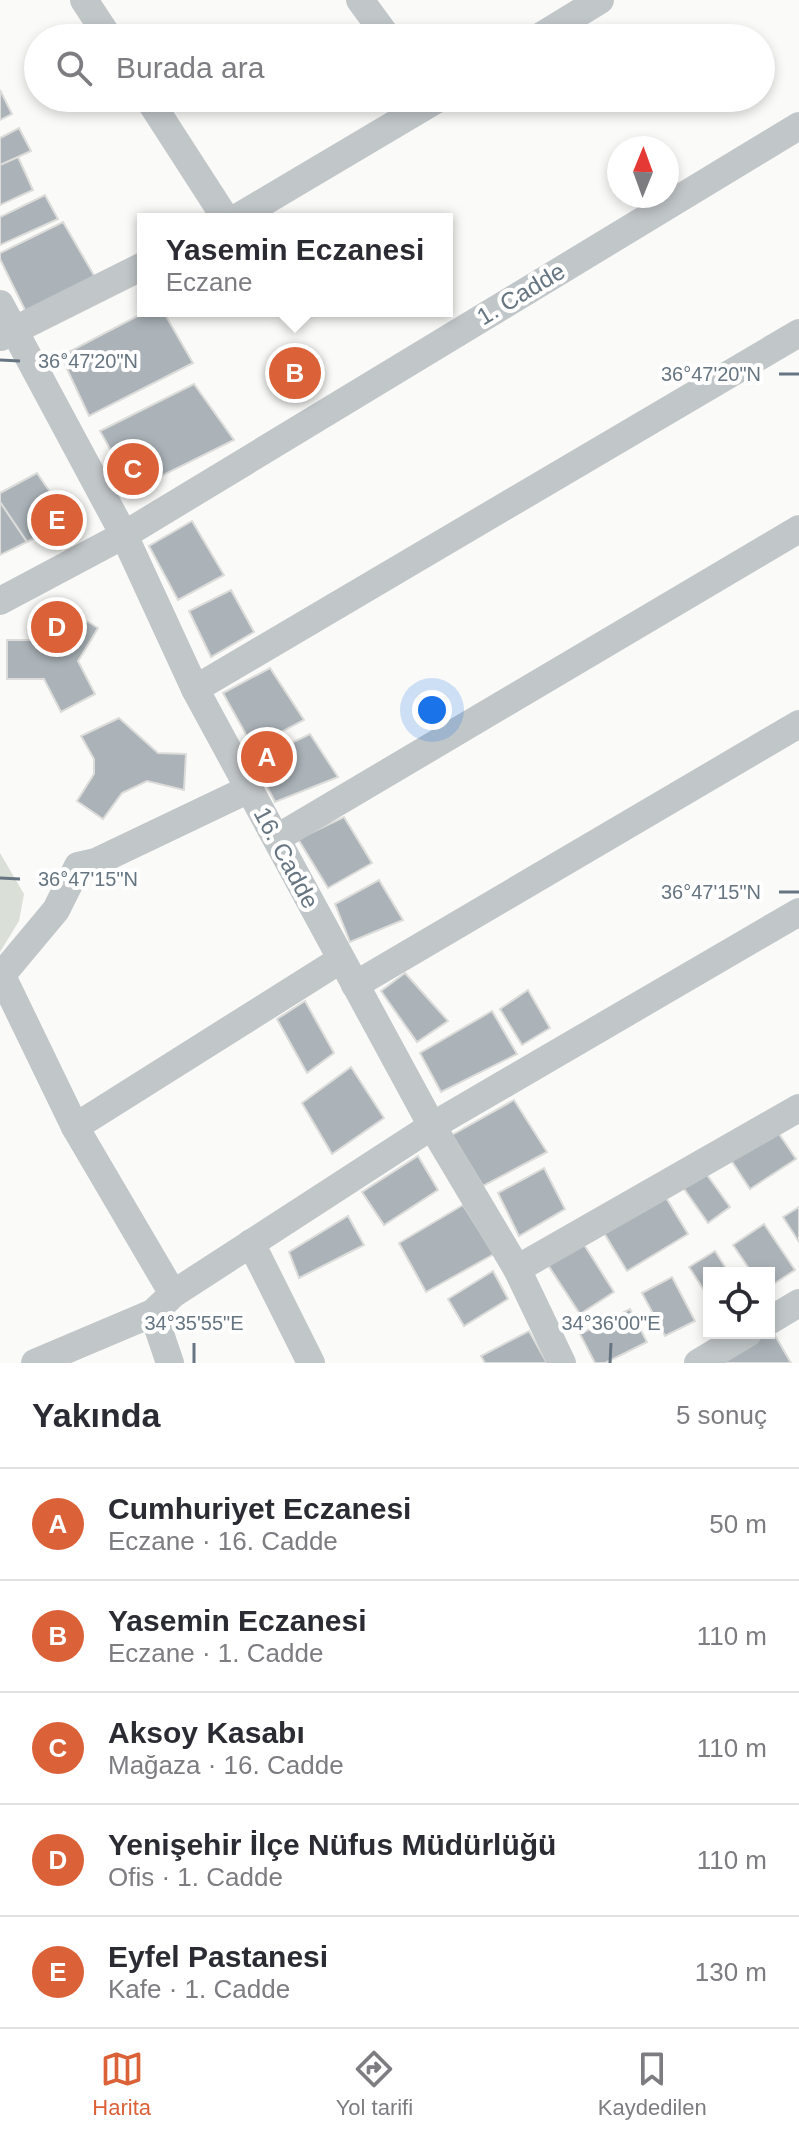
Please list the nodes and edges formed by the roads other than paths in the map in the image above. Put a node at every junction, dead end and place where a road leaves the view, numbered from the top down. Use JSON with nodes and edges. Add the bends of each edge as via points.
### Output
{"nodes":[{"id":1,"x":84,"y":0,"type":"edge"},
{"id":2,"x":360,"y":0,"type":"edge"},
{"id":3,"x":600,"y":0,"type":"edge"},
{"id":4,"x":100,"y":24,"type":"edge"},
{"id":5,"x":378,"y":24,"type":"edge"},
{"id":6,"x":561,"y":24,"type":"edge"},
{"id":7,"x":157,"y":112,"type":"edge"},
{"id":8,"x":413,"y":112,"type":"edge"},
{"id":9,"x":797,"y":126,"type":"edge"},
{"id":10,"x":222,"y":213,"type":"edge"},
{"id":11,"x":245,"y":213,"type":"edge"},
{"id":12,"x":137,"y":269,"type":"edge"},
{"id":13,"x":0,"y":304,"type":"edge"},
{"id":14,"x":7,"y":333,"type":"edge"},
{"id":15,"x":799,"y":333,"type":"edge"},
{"id":16,"x":799,"y":529,"type":"edge"},
{"id":17,"x":124,"y":535,"type":"junction"},
{"id":18,"x":0,"y":601,"type":"edge"},
{"id":19,"x":195,"y":689,"type":"junction"},
{"id":20,"x":799,"y":724,"type":"edge"},
{"id":21,"x":249,"y":789,"type":"junction"},
{"id":22,"x":277,"y":838,"type":"junction"},
{"id":23,"x":799,"y":912,"type":"edge"},
{"id":24,"x":340,"y":960,"type":"junction"},
{"id":25,"x":1,"y":977,"type":"edge"},
{"id":26,"x":355,"y":985,"type":"junction"},
{"id":27,"x":799,"y":1108,"type":"edge"},
{"id":28,"x":432,"y":1126,"type":"junction"},
{"id":29,"x":75,"y":1127,"type":"junction"},
{"id":30,"x":251,"y":1243,"type":"junction"},
{"id":31,"x":517,"y":1269,"type":"junction"},
{"id":32,"x":163,"y":1303,"type":"junction"},
{"id":33,"x":799,"y":1303,"type":"edge"},
{"id":34,"x":775,"y":1317,"type":"edge"},
{"id":35,"x":738,"y":1339,"type":"edge"},
{"id":36,"x":35,"y":1363,"type":"edge"},
{"id":37,"x":170,"y":1363,"type":"edge"},
{"id":38,"x":311,"y":1363,"type":"edge"},
{"id":39,"x":562,"y":1363,"type":"edge"},
{"id":40,"x":698,"y":1363,"type":"edge"}],
"edges":[{"from":1,"to":4,"type":"street"},
{"from":2,"to":5,"type":"street"},
{"from":3,"to":6,"type":"street"},
{"from":7,"to":10,"type":"street"},
{"from":8,"to":11,"type":"street"},
{"from":9,"to":17,"type":"street","name":"1. Cadde"},
{"from":12,"to":14,"type":"street"},
{"from":13,"to":14,"type":"street","name":"16. Cadde"},
{"from":14,"to":17,"type":"street","name":"16. Cadde"},
{"from":15,"to":19,"type":"street"},
{"from":16,"to":22,"type":"street"},
{"from":17,"to":18,"type":"street","name":"1. Cadde"},
{"from":17,"to":19,"type":"street","name":"16. Cadde"},
{"from":19,"to":21,"type":"street","name":"16. Cadde"},
{"from":20,"to":26,"type":"street"},
{"from":21,"to":22,"type":"street","name":"16. Cadde"},
{"from":21,"to":25,"type":"street","via":[[78,866],[56,910]]},
{"from":22,"to":24,"type":"street","name":"16. Cadde"},
{"from":23,"to":28,"type":"street"},
{"from":24,"to":26,"type":"street","name":"16. Cadde"},
{"from":24,"to":29,"type":"street"},
{"from":25,"to":29,"type":"street"},
{"from":26,"to":28,"type":"street","name":"16. Cadde"},
{"from":27,"to":31,"type":"street"},
{"from":28,"to":30,"type":"street"},
{"from":28,"to":31,"type":"street","name":"16. Cadde"},
{"from":29,"to":32,"type":"street"},
{"from":30,"to":32,"type":"street"},
{"from":30,"to":38,"type":"street"},
{"from":31,"to":39,"type":"street","name":"16. Cadde"},
{"from":32,"to":36,"type":"street"},
{"from":32,"to":37,"type":"street"},
{"from":33,"to":34,"type":"street"},
{"from":35,"to":40,"type":"street"}]}
